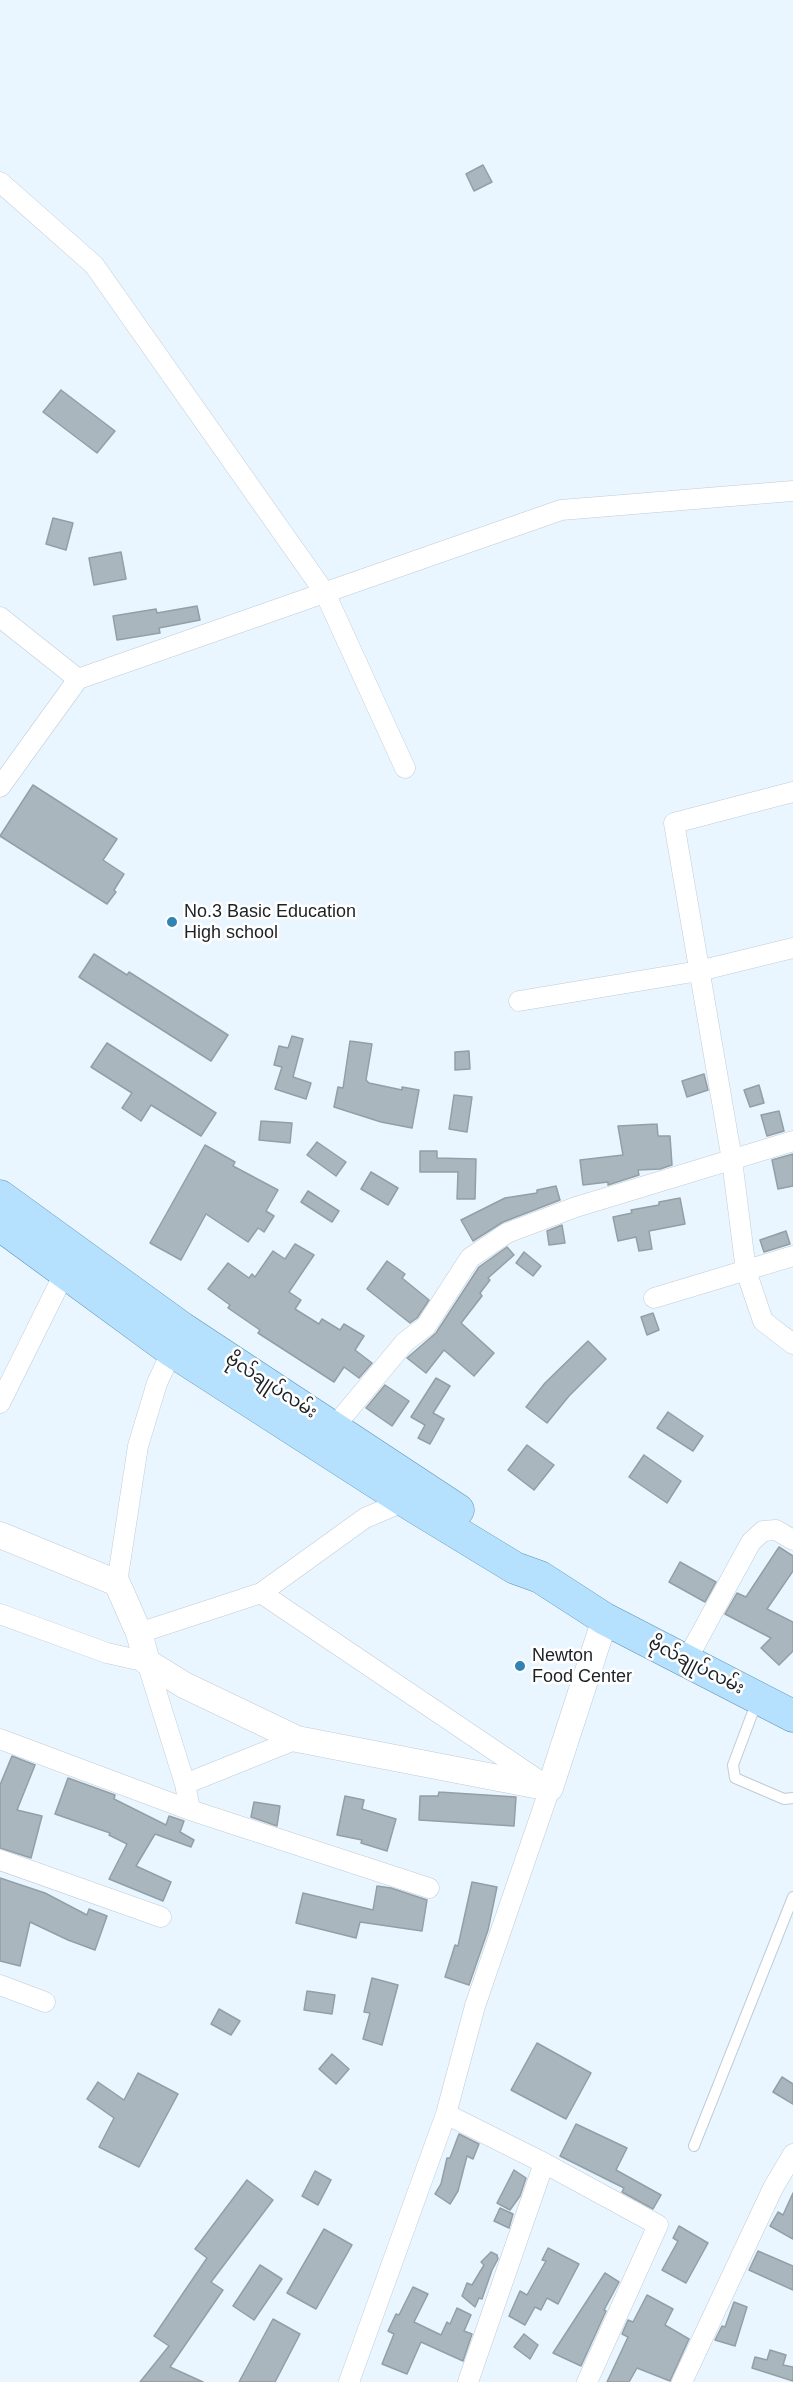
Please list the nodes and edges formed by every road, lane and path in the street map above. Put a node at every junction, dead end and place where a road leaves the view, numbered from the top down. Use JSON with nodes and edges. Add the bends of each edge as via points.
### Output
{"nodes":[{"id":1,"x":0,"y":182,"type":"edge"},
{"id":2,"x":793,"y":491,"type":"edge"},
{"id":3,"x":324,"y":593,"type":"junction"},
{"id":4,"x":0,"y":617,"type":"edge"},
{"id":5,"x":78,"y":679,"type":"junction"},
{"id":6,"x":405,"y":768,"type":"dead end"},
{"id":7,"x":0,"y":787,"type":"edge"},
{"id":8,"x":793,"y":792,"type":"edge"},
{"id":9,"x":793,"y":948,"type":"edge"},
{"id":10,"x":699,"y":971,"type":"junction"},
{"id":11,"x":519,"y":1001,"type":"dead end"},
{"id":12,"x":793,"y":1141,"type":"edge"},
{"id":13,"x":732,"y":1160,"type":"junction"},
{"id":14,"x":0,"y":1196,"type":"edge"},
{"id":15,"x":0,"y":1225,"type":"edge"},
{"id":16,"x":793,"y":1256,"type":"edge"},
{"id":17,"x":746,"y":1271,"type":"junction"},
{"id":18,"x":65,"y":1272,"type":"junction"},
{"id":19,"x":654,"y":1298,"type":"dead end"},
{"id":20,"x":793,"y":1344,"type":"edge"},
{"id":21,"x":172,"y":1351,"type":"junction"},
{"id":22,"x":2,"y":1390,"type":"edge"},
{"id":23,"x":334,"y":1427,"type":"junction"},
{"id":24,"x":405,"y":1501,"type":"junction"},
{"id":25,"x":0,"y":1535,"type":"edge"},
{"id":26,"x":793,"y":1540,"type":"edge"},
{"id":27,"x":540,"y":1577,"type":"junction"},
{"id":28,"x":117,"y":1583,"type":"junction"},
{"id":29,"x":261,"y":1593,"type":"junction"},
{"id":30,"x":0,"y":1614,"type":"edge"},
{"id":31,"x":605,"y":1619,"type":"junction"},
{"id":32,"x":139,"y":1633,"type":"junction"},
{"id":33,"x":686,"y":1660,"type":"junction"},
{"id":34,"x":147,"y":1662,"type":"junction"},
{"id":35,"x":758,"y":1698,"type":"junction"},
{"id":36,"x":793,"y":1716,"type":"edge"},
{"id":37,"x":0,"y":1739,"type":"edge"},
{"id":38,"x":297,"y":1739,"type":"junction"},
{"id":39,"x":185,"y":1784,"type":"junction"},
{"id":40,"x":550,"y":1788,"type":"junction"},
{"id":41,"x":793,"y":1798,"type":"edge"},
{"id":42,"x":190,"y":1810,"type":"junction"},
{"id":43,"x":0,"y":1860,"type":"edge"},
{"id":44,"x":429,"y":1888,"type":"dead end"},
{"id":45,"x":793,"y":1897,"type":"edge"},
{"id":46,"x":161,"y":1917,"type":"dead end"},
{"id":47,"x":0,"y":1985,"type":"edge"},
{"id":48,"x":45,"y":2002,"type":"dead end"},
{"id":49,"x":446,"y":2114,"type":"junction"},
{"id":50,"x":694,"y":2146,"type":"dead end"},
{"id":51,"x":793,"y":2154,"type":"edge"},
{"id":52,"x":544,"y":2163,"type":"junction"},
{"id":53,"x":349,"y":2382,"type":"edge"},
{"id":54,"x":468,"y":2382,"type":"edge"},
{"id":55,"x":587,"y":2382,"type":"edge"},
{"id":56,"x":682,"y":2382,"type":"edge"}],
"edges":[{"from":1,"to":3,"type":"street","via":[[94,265]]},
{"from":2,"to":3,"type":"street","via":[[561,510]]},
{"from":3,"to":5,"type":"street"},
{"from":3,"to":6,"type":"street"},
{"from":4,"to":5,"type":"street"},
{"from":5,"to":7,"type":"street"},
{"from":8,"to":10,"type":"street","via":[[674,823]]},
{"from":9,"to":10,"type":"street"},
{"from":10,"to":11,"type":"street"},
{"from":10,"to":13,"type":"street"},
{"from":12,"to":13,"type":"street"},
{"from":13,"to":17,"type":"street"},
{"from":13,"to":23,"type":"street","via":[[576,1207],[507,1233],[470,1258],[426,1326],[405,1342]]},
{"from":14,"to":23,"type":"main road","name":"ဗိုလ်ချုပ်လမ်း","via":[[182,1328]]},
{"from":15,"to":18,"type":"main road","name":"ဗိုလ်ချုပ်လမ်း"},
{"from":16,"to":17,"type":"street"},
{"from":17,"to":19,"type":"street"},
{"from":17,"to":20,"type":"street","via":[[763,1321]]},
{"from":18,"to":21,"type":"main road","name":"ဗိုလ်ချုပ်လမ်း"},
{"from":18,"to":22,"type":"street"},
{"from":21,"to":24,"type":"main road","name":"ဗိုလ်ချုပ်လမ်း"},
{"from":21,"to":28,"type":"street","via":[[157,1383],[138,1446]]},
{"from":23,"to":27,"type":"main road","name":"ဗိုလ်ချုပ်လမ်း","via":[[513,1547]]},
{"from":24,"to":27,"type":"main road","name":"ဗိုလ်ချုပ်လမ်း","via":[[515,1568]]},
{"from":24,"to":29,"type":"street","via":[[365,1518]]},
{"from":25,"to":28,"type":"street"},
{"from":26,"to":33,"type":"street","via":[[776,1530],[762,1531],[751,1542]]},
{"from":27,"to":31,"type":"main road","name":"ဗိုလ်ချုပ်လမ်း"},
{"from":28,"to":32,"type":"street"},
{"from":29,"to":32,"type":"street"},
{"from":29,"to":40,"type":"street"},
{"from":30,"to":34,"type":"street","via":[[107,1653]]},
{"from":31,"to":33,"type":"main road","name":"ဗိုလ်ချုပ်လမ်း"},
{"from":31,"to":40,"type":"street"},
{"from":32,"to":34,"type":"street"},
{"from":33,"to":35,"type":"main road","name":"ဗိုလ်ချုပ်လမ်း"},
{"from":34,"to":38,"type":"street","via":[[184,1685]]},
{"from":34,"to":39,"type":"street"},
{"from":35,"to":36,"type":"main road","name":"ဗိုလ်ချုပ်လမ်း"},
{"from":35,"to":41,"type":"lane","via":[[733,1765],[735,1778],[784,1799]]},
{"from":37,"to":42,"type":"street"},
{"from":38,"to":39,"type":"street"},
{"from":38,"to":40,"type":"street"},
{"from":39,"to":42,"type":"street"},
{"from":40,"to":49,"type":"street","via":[[475,2006]]},
{"from":42,"to":44,"type":"street"},
{"from":43,"to":46,"type":"street"},
{"from":45,"to":50,"type":"lane"},
{"from":47,"to":48,"type":"street"},
{"from":49,"to":52,"type":"street"},
{"from":49,"to":53,"type":"street"},
{"from":51,"to":56,"type":"street","via":[[773,2188]]},
{"from":52,"to":54,"type":"street"},
{"from":52,"to":55,"type":"street","via":[[658,2225]]}]}
